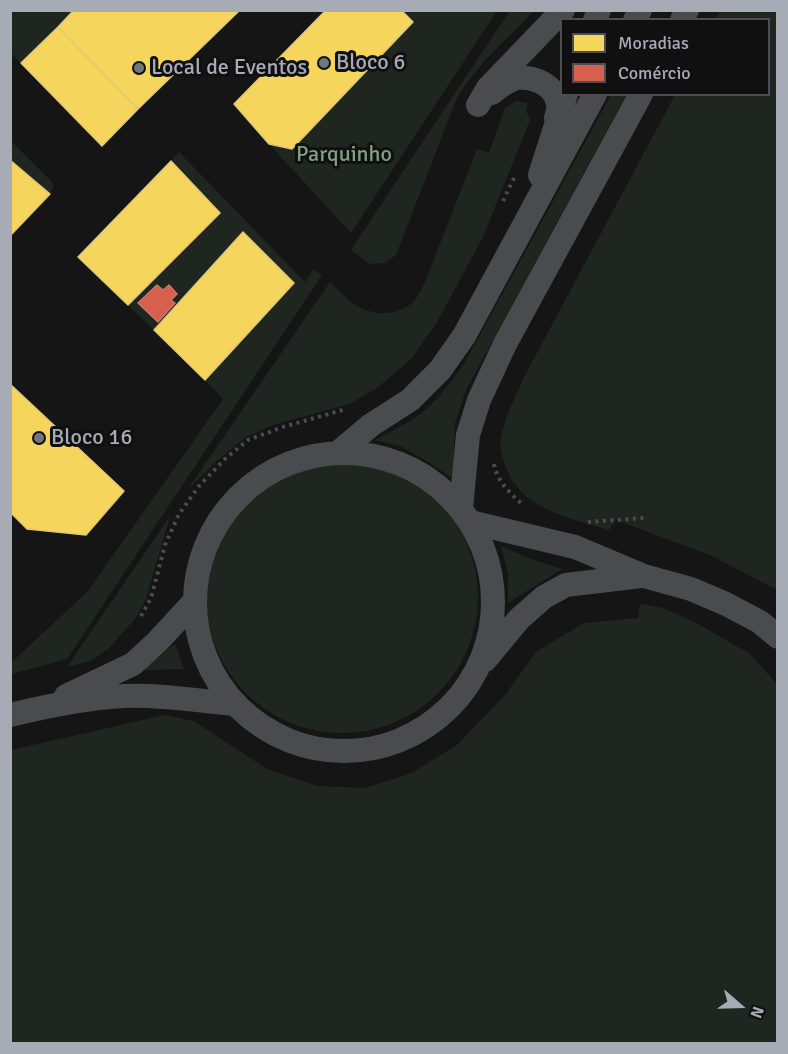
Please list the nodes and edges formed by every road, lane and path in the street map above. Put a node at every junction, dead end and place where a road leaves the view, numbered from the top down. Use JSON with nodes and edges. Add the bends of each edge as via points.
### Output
{"nodes":[{"id":1,"x":563,"y":10,"type":"edge"},
{"id":2,"x":565,"y":96,"type":"edge"},
{"id":3,"x":594,"y":96,"type":"edge"},
{"id":4,"x":640,"y":96,"type":"edge"},
{"id":5,"x":556,"y":124,"type":"junction"},
{"id":6,"x":518,"y":168,"type":"dead end"},
{"id":7,"x":500,"y":210,"type":"dead end"},
{"id":8,"x":524,"y":227,"type":"junction"},
{"id":9,"x":353,"y":407,"type":"dead end"},
{"id":10,"x":339,"y":452,"type":"junction"},
{"id":11,"x":494,"y":459,"type":"dead end"},
{"id":12,"x":533,"y":511,"type":"dead end"},
{"id":13,"x":466,"y":515,"type":"junction"},
{"id":14,"x":645,"y":518,"type":"dead end"},
{"id":15,"x":578,"y":523,"type":"dead end"},
{"id":16,"x":644,"y":576,"type":"junction"},
{"id":17,"x":194,"y":602,"type":"junction"},
{"id":18,"x":138,"y":621,"type":"dead end"},
{"id":19,"x":777,"y":637,"type":"edge"},
{"id":20,"x":477,"y":670,"type":"junction"},
{"id":21,"x":234,"y":704,"type":"junction"},
{"id":22,"x":42,"y":707,"type":"junction"},
{"id":23,"x":10,"y":715,"type":"edge"}],
"edges":[{"from":1,"to":5,"type":"street","via":[[488,88],[478,105],[515,78],[533,79],[553,92],[558,105]]},
{"from":2,"to":5,"type":"street"},
{"from":3,"to":8,"type":"street"},
{"from":4,"to":13,"type":"street","via":[[505,344],[479,400],[468,435]]},
{"from":5,"to":8,"type":"street"},
{"from":6,"to":7,"type":"path"},
{"from":8,"to":10,"type":"street","via":[[464,336],[440,370],[410,400]]},
{"from":9,"to":18,"type":"path","via":[[248,440],[225,459],[179,514],[165,545],[152,598]]},
{"from":10,"to":13,"type":"street","via":[[375,455],[409,466],[439,486]]},
{"from":10,"to":17,"type":"street","via":[[294,460],[253,482],[237,498],[221,515],[201,556]]},
{"from":11,"to":12,"type":"path","via":[[495,470],[506,489]]},
{"from":13,"to":16,"type":"street","via":[[575,547]]},
{"from":13,"to":20,"type":"street","via":[[487,557],[493,595],[489,633]]},
{"from":14,"to":15,"type":"path"},
{"from":16,"to":19,"type":"street","via":[[726,604],[760,622]]},
{"from":16,"to":20,"type":"street","via":[[566,585],[544,597],[519,619]]},
{"from":17,"to":21,"type":"street","via":[[198,639],[212,674]]},
{"from":17,"to":22,"type":"street","via":[[133,664]]},
{"from":20,"to":21,"type":"street","via":[[453,704],[421,730],[374,748],[343,752],[303,746],[265,730]]},
{"from":21,"to":22,"type":"street","via":[[125,696]]},
{"from":22,"to":23,"type":"street"}]}
